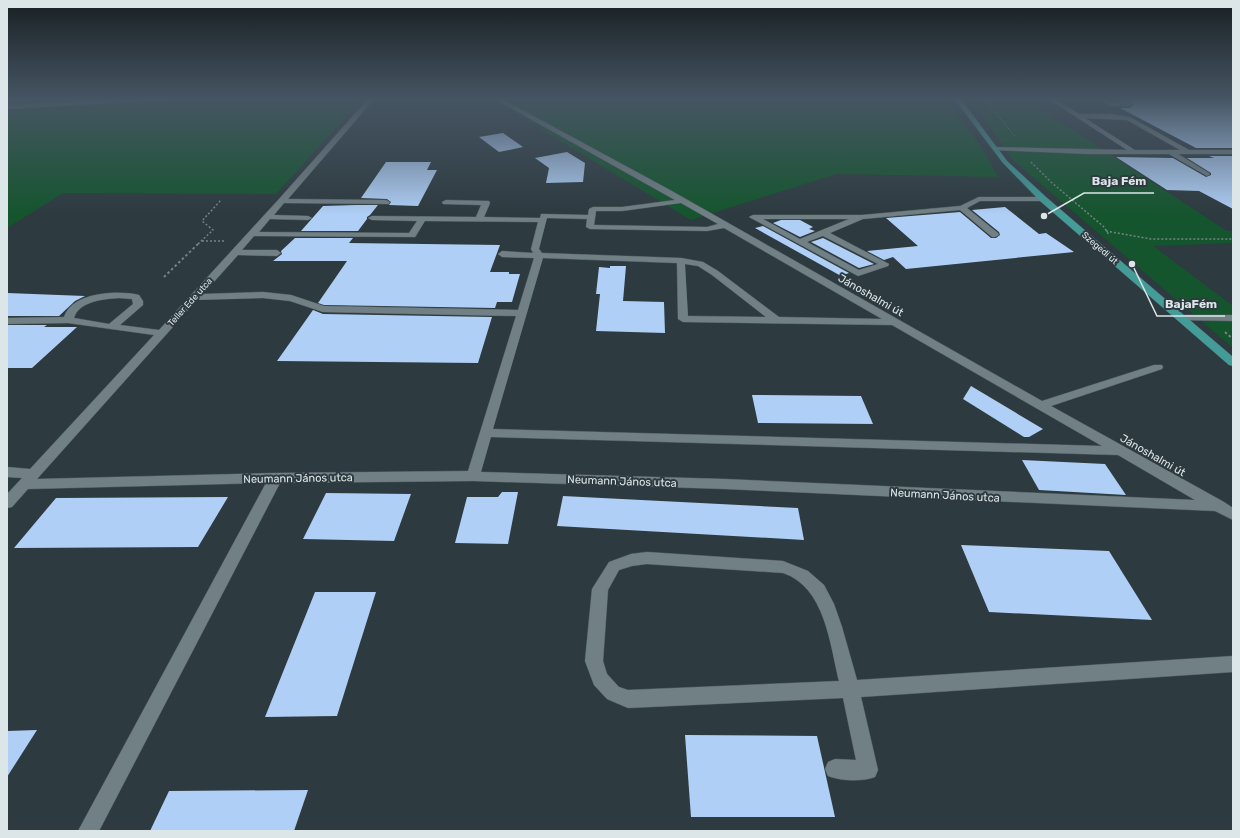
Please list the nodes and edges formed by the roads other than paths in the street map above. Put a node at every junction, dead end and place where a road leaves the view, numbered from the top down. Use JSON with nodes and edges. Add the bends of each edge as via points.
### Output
{"nodes":[{"id":1,"x":338,"y":137,"type":"edge"},
{"id":2,"x":567,"y":137,"type":"edge"},
{"id":3,"x":986,"y":137,"type":"edge"},
{"id":4,"x":1110,"y":137,"type":"edge"},
{"id":5,"x":1161,"y":137,"type":"edge"},
{"id":6,"x":995,"y":149,"type":"junction"},
{"id":7,"x":1134,"y":152,"type":"junction"},
{"id":8,"x":1169,"y":152,"type":"junction"},
{"id":9,"x":1187,"y":152,"type":"junction"},
{"id":10,"x":1233,"y":152,"type":"edge"},
{"id":11,"x":1207,"y":174,"type":"dead end"},
{"id":12,"x":1043,"y":199,"type":"junction"},
{"id":13,"x":282,"y":201,"type":"junction"},
{"id":14,"x":682,"y":201,"type":"junction"},
{"id":15,"x":386,"y":202,"type":"dead end"},
{"id":16,"x":446,"y":202,"type":"dead end"},
{"id":17,"x":962,"y":208,"type":"junction"},
{"id":18,"x":267,"y":217,"type":"junction"},
{"id":19,"x":591,"y":217,"type":"junction"},
{"id":20,"x":308,"y":218,"type":"dead end"},
{"id":21,"x":372,"y":218,"type":"dead end"},
{"id":22,"x":862,"y":218,"type":"junction"},
{"id":23,"x":422,"y":219,"type":"junction"},
{"id":24,"x":479,"y":219,"type":"junction"},
{"id":25,"x":543,"y":220,"type":"junction"},
{"id":26,"x":725,"y":225,"type":"junction"},
{"id":27,"x":824,"y":233,"type":"junction"},
{"id":28,"x":253,"y":234,"type":"junction"},
{"id":29,"x":995,"y":235,"type":"dead end"},
{"id":30,"x":800,"y":242,"type":"junction"},
{"id":31,"x":236,"y":252,"type":"junction"},
{"id":32,"x":277,"y":253,"type":"dead end"},
{"id":33,"x":502,"y":254,"type":"dead end"},
{"id":34,"x":539,"y":256,"type":"junction"},
{"id":35,"x":681,"y":261,"type":"junction"},
{"id":36,"x":194,"y":297,"type":"junction"},
{"id":37,"x":522,"y":313,"type":"junction"},
{"id":38,"x":1181,"y":318,"type":"junction"},
{"id":39,"x":1233,"y":318,"type":"edge"},
{"id":40,"x":68,"y":320,"type":"junction"},
{"id":41,"x":776,"y":320,"type":"junction"},
{"id":42,"x":7,"y":321,"type":"edge"},
{"id":43,"x":896,"y":322,"type":"junction"},
{"id":44,"x":111,"y":326,"type":"junction"},
{"id":45,"x":162,"y":333,"type":"junction"},
{"id":46,"x":1233,"y":363,"type":"edge"},
{"id":47,"x":1158,"y":367,"type":"dead end"},
{"id":48,"x":1040,"y":405,"type":"junction"},
{"id":49,"x":486,"y":433,"type":"junction"},
{"id":50,"x":1122,"y":451,"type":"junction"},
{"id":51,"x":7,"y":472,"type":"edge"},
{"id":52,"x":34,"y":474,"type":"junction"},
{"id":53,"x":473,"y":476,"type":"junction"},
{"id":54,"x":276,"y":478,"type":"junction"},
{"id":55,"x":24,"y":484,"type":"junction"},
{"id":56,"x":7,"y":503,"type":"edge"},
{"id":57,"x":1218,"y":506,"type":"junction"},
{"id":58,"x":1233,"y":515,"type":"edge"},
{"id":59,"x":1233,"y":664,"type":"edge"},
{"id":60,"x":851,"y":689,"type":"junction"},
{"id":61,"x":835,"y":769,"type":"dead end"},
{"id":62,"x":88,"y":831,"type":"edge"}],
"edges":[{"from":1,"to":13,"type":"street","name":"Teller Ede utca"},
{"from":2,"to":14,"type":"street","name":"Jánoshalmi út"},
{"from":3,"to":6,"type":"main road","name":"Szegedi út"},
{"from":4,"to":7,"type":"street"},
{"from":5,"to":9,"type":"street"},
{"from":6,"to":7,"type":"street"},
{"from":6,"to":12,"type":"main road","name":"Szegedi út"},
{"from":7,"to":8,"type":"street"},
{"from":8,"to":9,"type":"street"},
{"from":8,"to":11,"type":"street"},
{"from":9,"to":10,"type":"street"},
{"from":12,"to":17,"type":"street","via":[[979,199]]},
{"from":12,"to":38,"type":"main road","name":"Szegedi út"},
{"from":13,"to":15,"type":"street"},
{"from":13,"to":18,"type":"street","name":"Teller Ede utca"},
{"from":14,"to":19,"type":"street","via":[[622,210],[593,209]]},
{"from":14,"to":26,"type":"street","name":"Jánoshalmi út"},
{"from":16,"to":24,"type":"street","via":[[486,203]]},
{"from":17,"to":22,"type":"street"},
{"from":17,"to":29,"type":"street"},
{"from":18,"to":20,"type":"street"},
{"from":18,"to":28,"type":"street","name":"Teller Ede utca"},
{"from":19,"to":25,"type":"street","via":[[544,216]]},
{"from":19,"to":26,"type":"street","via":[[590,227],[707,229]]},
{"from":21,"to":23,"type":"street"},
{"from":22,"to":27,"type":"street"},
{"from":22,"to":30,"type":"street","via":[[753,217]]},
{"from":23,"to":24,"type":"street"},
{"from":23,"to":28,"type":"street","via":[[412,235]]},
{"from":24,"to":25,"type":"street"},
{"from":25,"to":34,"type":"street","via":[[535,249]]},
{"from":26,"to":43,"type":"street","name":"Jánoshalmi út"},
{"from":27,"to":30,"type":"street"},
{"from":27,"to":30,"type":"street","via":[[885,264],[858,273]]},
{"from":28,"to":31,"type":"street","name":"Teller Ede utca"},
{"from":31,"to":32,"type":"street"},
{"from":31,"to":36,"type":"street","name":"Teller Ede utca"},
{"from":33,"to":34,"type":"street"},
{"from":34,"to":35,"type":"street"},
{"from":34,"to":37,"type":"street"},
{"from":35,"to":41,"type":"street","via":[[700,264],[715,273]]},
{"from":35,"to":41,"type":"street","via":[[684,319]]},
{"from":36,"to":37,"type":"street","via":[[263,295],[292,298],[324,309]]},
{"from":36,"to":45,"type":"street","name":"Teller Ede utca"},
{"from":37,"to":49,"type":"street"},
{"from":38,"to":39,"type":"street"},
{"from":38,"to":46,"type":"main road","name":"Szegedi út"},
{"from":40,"to":42,"type":"street"},
{"from":40,"to":44,"type":"street"},
{"from":40,"to":44,"type":"street","via":[[73,310],[92,300],[115,294],[136,297],[136,308]]},
{"from":41,"to":43,"type":"street"},
{"from":43,"to":48,"type":"street","name":"Jánoshalmi út"},
{"from":44,"to":45,"type":"street"},
{"from":45,"to":52,"type":"street","name":"Teller Ede utca"},
{"from":47,"to":48,"type":"street"},
{"from":48,"to":50,"type":"street","name":"Jánoshalmi út"},
{"from":49,"to":50,"type":"street"},
{"from":49,"to":53,"type":"street"},
{"from":50,"to":57,"type":"street","name":"Jánoshalmi út"},
{"from":51,"to":52,"type":"street"},
{"from":52,"to":55,"type":"street","name":"Teller Ede utca"},
{"from":53,"to":54,"type":"street","name":"Neumann János utca"},
{"from":53,"to":57,"type":"street","name":"Neumann János utca","via":[[725,484]]},
{"from":54,"to":55,"type":"street","name":"Neumann János utca"},
{"from":54,"to":62,"type":"street"},
{"from":55,"to":56,"type":"street","name":"Teller Ede utca"},
{"from":57,"to":58,"type":"street","name":"Jánoshalmi út"},
{"from":59,"to":60,"type":"street"},
{"from":60,"to":60,"type":"street","via":[[628,699],[613,693],[600,679],[594,661],[600,589],[614,566],[647,558],[783,567],[797,571],[819,591],[832,618]]},
{"from":60,"to":61,"type":"street","via":[[868,770]]}]}
